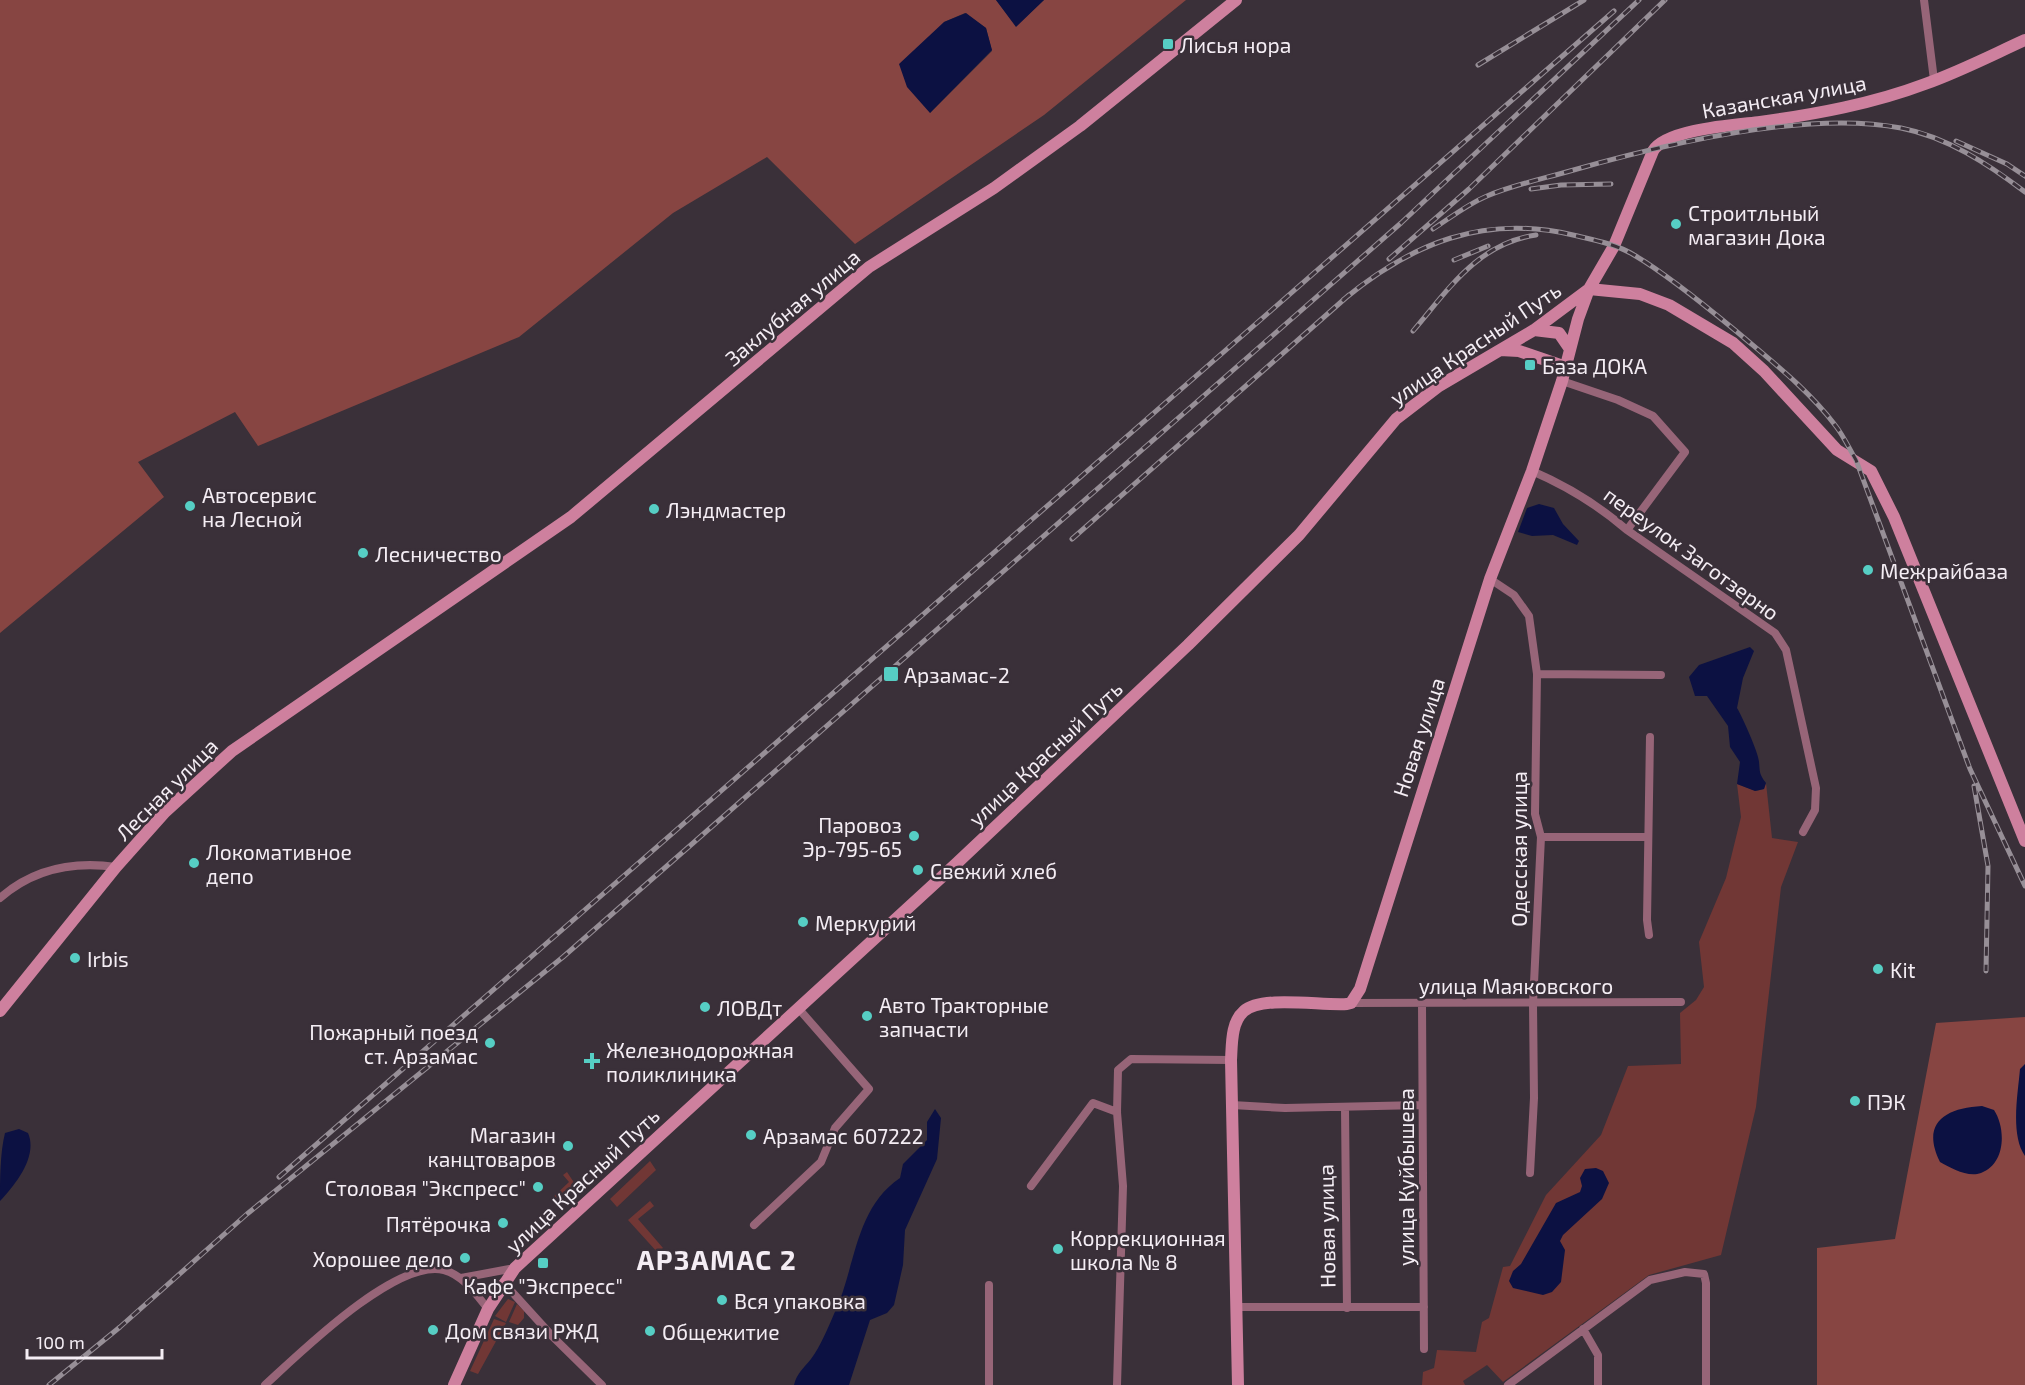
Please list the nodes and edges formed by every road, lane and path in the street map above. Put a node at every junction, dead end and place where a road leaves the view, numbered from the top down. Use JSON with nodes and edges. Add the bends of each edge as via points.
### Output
{"nodes":[{"id":1,"x":1236,"y":0,"type":"edge"},
{"id":2,"x":1924,"y":0,"type":"edge"},
{"id":3,"x":2025,"y":40,"type":"edge"},
{"id":4,"x":1934,"y":80,"type":"junction"},
{"id":5,"x":1653,"y":151,"type":"joint"},
{"id":6,"x":1588,"y":289,"type":"junction"},
{"id":7,"x":1534,"y":330,"type":"junction"},
{"id":8,"x":1570,"y":349,"type":"junction"},
{"id":9,"x":1500,"y":350,"type":"junction"},
{"id":10,"x":1566,"y":367,"type":"junction"},
{"id":11,"x":1562,"y":381,"type":"junction"},
{"id":12,"x":1532,"y":471,"type":"junction"},
{"id":13,"x":1627,"y":530,"type":"junction"},
{"id":14,"x":1490,"y":579,"type":"junction"},
{"id":15,"x":378,"y":649,"type":"joint"},
{"id":16,"x":1537,"y":674,"type":"junction"},
{"id":17,"x":1661,"y":675,"type":"dead end"},
{"id":18,"x":1650,"y":737,"type":"dead end"},
{"id":19,"x":1803,"y":832,"type":"dead end"},
{"id":20,"x":1540,"y":837,"type":"junction"},
{"id":21,"x":1648,"y":837,"type":"junction"},
{"id":22,"x":2025,"y":841,"type":"edge"},
{"id":23,"x":116,"y":867,"type":"junction"},
{"id":24,"x":0,"y":898,"type":"edge"},
{"id":25,"x":1649,"y":935,"type":"dead end"},
{"id":26,"x":1682,"y":1002,"type":"dead end"},
{"id":27,"x":1351,"y":1003,"type":"junction"},
{"id":28,"x":1422,"y":1004,"type":"junction"},
{"id":29,"x":1533,"y":1005,"type":"junction"},
{"id":30,"x":798,"y":1008,"type":"junction"},
{"id":31,"x":0,"y":1011,"type":"edge"},
{"id":32,"x":1231,"y":1060,"type":"junction"},
{"id":33,"x":1232,"y":1105,"type":"junction"},
{"id":34,"x":1422,"y":1105,"type":"junction"},
{"id":35,"x":1345,"y":1108,"type":"junction"},
{"id":36,"x":1117,"y":1112,"type":"junction"},
{"id":37,"x":1530,"y":1173,"type":"dead end"},
{"id":38,"x":1031,"y":1186,"type":"dead end"},
{"id":39,"x":754,"y":1225,"type":"dead end"},
{"id":40,"x":515,"y":1268,"type":"junction"},
{"id":41,"x":461,"y":1278,"type":"junction"},
{"id":42,"x":503,"y":1282,"type":"junction"},
{"id":43,"x":989,"y":1285,"type":"dead end"},
{"id":44,"x":1236,"y":1307,"type":"junction"},
{"id":45,"x":1424,"y":1307,"type":"junction"},
{"id":46,"x":1347,"y":1308,"type":"junction"},
{"id":47,"x":489,"y":1309,"type":"junction"},
{"id":48,"x":1583,"y":1329,"type":"junction"},
{"id":49,"x":1424,"y":1349,"type":"dead end"},
{"id":50,"x":265,"y":1385,"type":"edge"},
{"id":51,"x":454,"y":1385,"type":"edge"},
{"id":52,"x":602,"y":1385,"type":"edge"},
{"id":53,"x":989,"y":1385,"type":"edge"},
{"id":54,"x":1117,"y":1385,"type":"edge"},
{"id":55,"x":1238,"y":1385,"type":"edge"},
{"id":56,"x":1508,"y":1385,"type":"edge"},
{"id":57,"x":1598,"y":1385,"type":"edge"},
{"id":58,"x":1706,"y":1385,"type":"edge"}],
"edges":[{"from":1,"to":15,"type":"main road","name":"Заклубная улица","via":[[1061,140],[994,188],[869,267],[571,517]]},
{"from":2,"to":4,"type":"street"},
{"from":3,"to":4,"type":"main road","name":"Казанская улица"},
{"from":4,"to":5,"type":"main road","name":"Казанская улица","via":[[1834,110],[1683,135],[1659,143]]},
{"from":5,"to":6,"type":"main road","name":"улица Красный Путь","via":[[1614,246]]},
{"from":6,"to":7,"type":"main road","name":"улица Красный Путь"},
{"from":6,"to":8,"type":"main road","name":"Новая улица"},
{"from":6,"to":22,"type":"main road","via":[[1640,294],[1669,305],[1724,338],[1764,371],[1837,450],[1871,471],[1894,516]]},
{"from":7,"to":8,"type":"main road","via":[[1559,333]]},
{"from":7,"to":9,"type":"main road","name":"улица Красный Путь"},
{"from":8,"to":10,"type":"main road","name":"Новая улица"},
{"from":9,"to":10,"type":"main road","via":[[1519,351]]},
{"from":9,"to":30,"type":"main road","name":"улица Красный Путь","via":[[1439,386],[1396,419],[1299,535],[1254,580],[1023,801]]},
{"from":10,"to":11,"type":"main road","name":"Новая улица"},
{"from":11,"to":12,"type":"main road","name":"Новая улица"},
{"from":11,"to":13,"type":"street","via":[[1653,416],[1685,452]]},
{"from":12,"to":13,"type":"street","name":"переулок Заготзерно","via":[[1560,483]]},
{"from":12,"to":14,"type":"main road","name":"Новая улица"},
{"from":13,"to":19,"type":"street","name":"переулок Заготзерно","via":[[1746,611],[1775,633],[1786,650],[1816,788],[1815,810]]},
{"from":14,"to":16,"type":"street","name":"Одесская улица","via":[[1514,595],[1529,616]]},
{"from":14,"to":27,"type":"main road","name":"Новая улица","via":[[1360,989]]},
{"from":15,"to":23,"type":"main road","name":"Лесная улица","via":[[232,751],[165,812]]},
{"from":16,"to":17,"type":"street"},
{"from":16,"to":20,"type":"street","name":"Одесская улица","via":[[1535,814]]},
{"from":18,"to":21,"type":"street"},
{"from":20,"to":21,"type":"street"},
{"from":20,"to":29,"type":"street","name":"Одесская улица"},
{"from":21,"to":25,"type":"street"},
{"from":23,"to":24,"type":"street","name":"Лесная улица","via":[[63,867],[26,879]]},
{"from":23,"to":31,"type":"main road"},
{"from":26,"to":29,"type":"street","name":"улица Маяковского"},
{"from":27,"to":28,"type":"street","name":"улица Маяковского"},
{"from":27,"to":32,"type":"main road","via":[[1276,1003],[1244,1011],[1235,1025]]},
{"from":28,"to":29,"type":"street","name":"улица Маяковского"},
{"from":28,"to":34,"type":"street","name":"улица Куйбышева"},
{"from":29,"to":37,"type":"street","name":"Одесская улица"},
{"from":30,"to":39,"type":"street","via":[[869,1089],[835,1128],[821,1161]]},
{"from":30,"to":40,"type":"main road","name":"улица Красный Путь"},
{"from":32,"to":33,"type":"main road"},
{"from":32,"to":36,"type":"street","via":[[1131,1059],[1118,1070]]},
{"from":33,"to":35,"type":"street"},
{"from":33,"to":44,"type":"main road"},
{"from":34,"to":35,"type":"street"},
{"from":34,"to":45,"type":"street","name":"улица Куйбышева"},
{"from":35,"to":46,"type":"street","name":"Новая улица"},
{"from":36,"to":38,"type":"street","via":[[1093,1103]]},
{"from":36,"to":54,"type":"street","via":[[1123,1186]]},
{"from":40,"to":41,"type":"street"},
{"from":40,"to":42,"type":"main road","name":"улица Красный Путь"},
{"from":41,"to":47,"type":"street"},
{"from":41,"to":50,"type":"street","via":[[442,1269],[410,1274],[382,1289],[355,1305]]},
{"from":42,"to":47,"type":"main road","name":"улица Красный Путь"},
{"from":42,"to":52,"type":"street"},
{"from":43,"to":53,"type":"street"},
{"from":44,"to":46,"type":"street","name":"Новая улица"},
{"from":44,"to":55,"type":"main road"},
{"from":45,"to":46,"type":"street","name":"Новая улица"},
{"from":45,"to":49,"type":"street","name":"улица Куйбышева"},
{"from":47,"to":51,"type":"main road","name":"улица Красный Путь"},
{"from":48,"to":56,"type":"street"},
{"from":48,"to":57,"type":"street","via":[[1599,1355]]},
{"from":48,"to":58,"type":"street","via":[[1650,1280],[1685,1272],[1704,1274]]}]}
